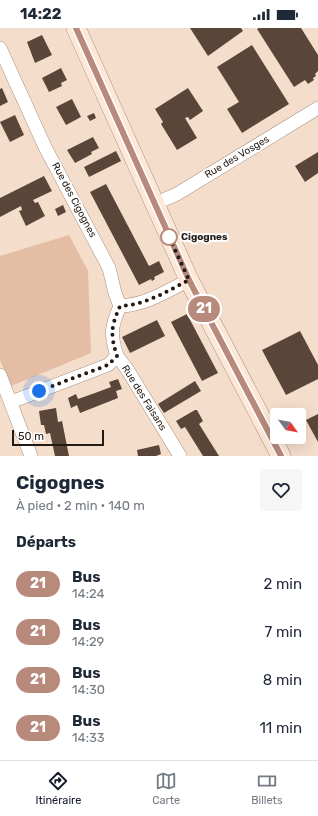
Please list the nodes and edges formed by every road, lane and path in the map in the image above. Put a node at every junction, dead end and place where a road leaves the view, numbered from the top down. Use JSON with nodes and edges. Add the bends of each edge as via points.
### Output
{"nodes":[{"id":1,"x":76,"y":28,"type":"edge"},
{"id":2,"x":0,"y":48,"type":"edge"},
{"id":3,"x":318,"y":108,"type":"edge"},
{"id":4,"x":154,"y":204,"type":"junction"},
{"id":5,"x":189,"y":280,"type":"junction"},
{"id":6,"x":120,"y":306,"type":"junction"},
{"id":7,"x":117,"y":356,"type":"junction"},
{"id":8,"x":0,"y":375,"type":"edge"},
{"id":9,"x":11,"y":402,"type":"junction"},
{"id":10,"x":31,"y":456,"type":"edge"},
{"id":11,"x":180,"y":456,"type":"edge"},
{"id":12,"x":281,"y":456,"type":"edge"}],
"edges":[{"from":1,"to":4,"type":"main road"},
{"from":2,"to":6,"type":"street","name":"Rue des Cigognes","via":[[45,147],[109,268]]},
{"from":3,"to":4,"type":"street","name":"Rue des Vosges","via":[[177,194]]},
{"from":4,"to":5,"type":"main road"},
{"from":5,"to":6,"type":"street","via":[[148,302]]},
{"from":5,"to":12,"type":"main road"},
{"from":6,"to":7,"type":"street","via":[[111,331]]},
{"from":7,"to":9,"type":"street","name":"Rue des Faisans","via":[[108,365]]},
{"from":7,"to":11,"type":"street","name":"Rue des Faisans"},
{"from":8,"to":9,"type":"street"},
{"from":9,"to":10,"type":"street"}]}
